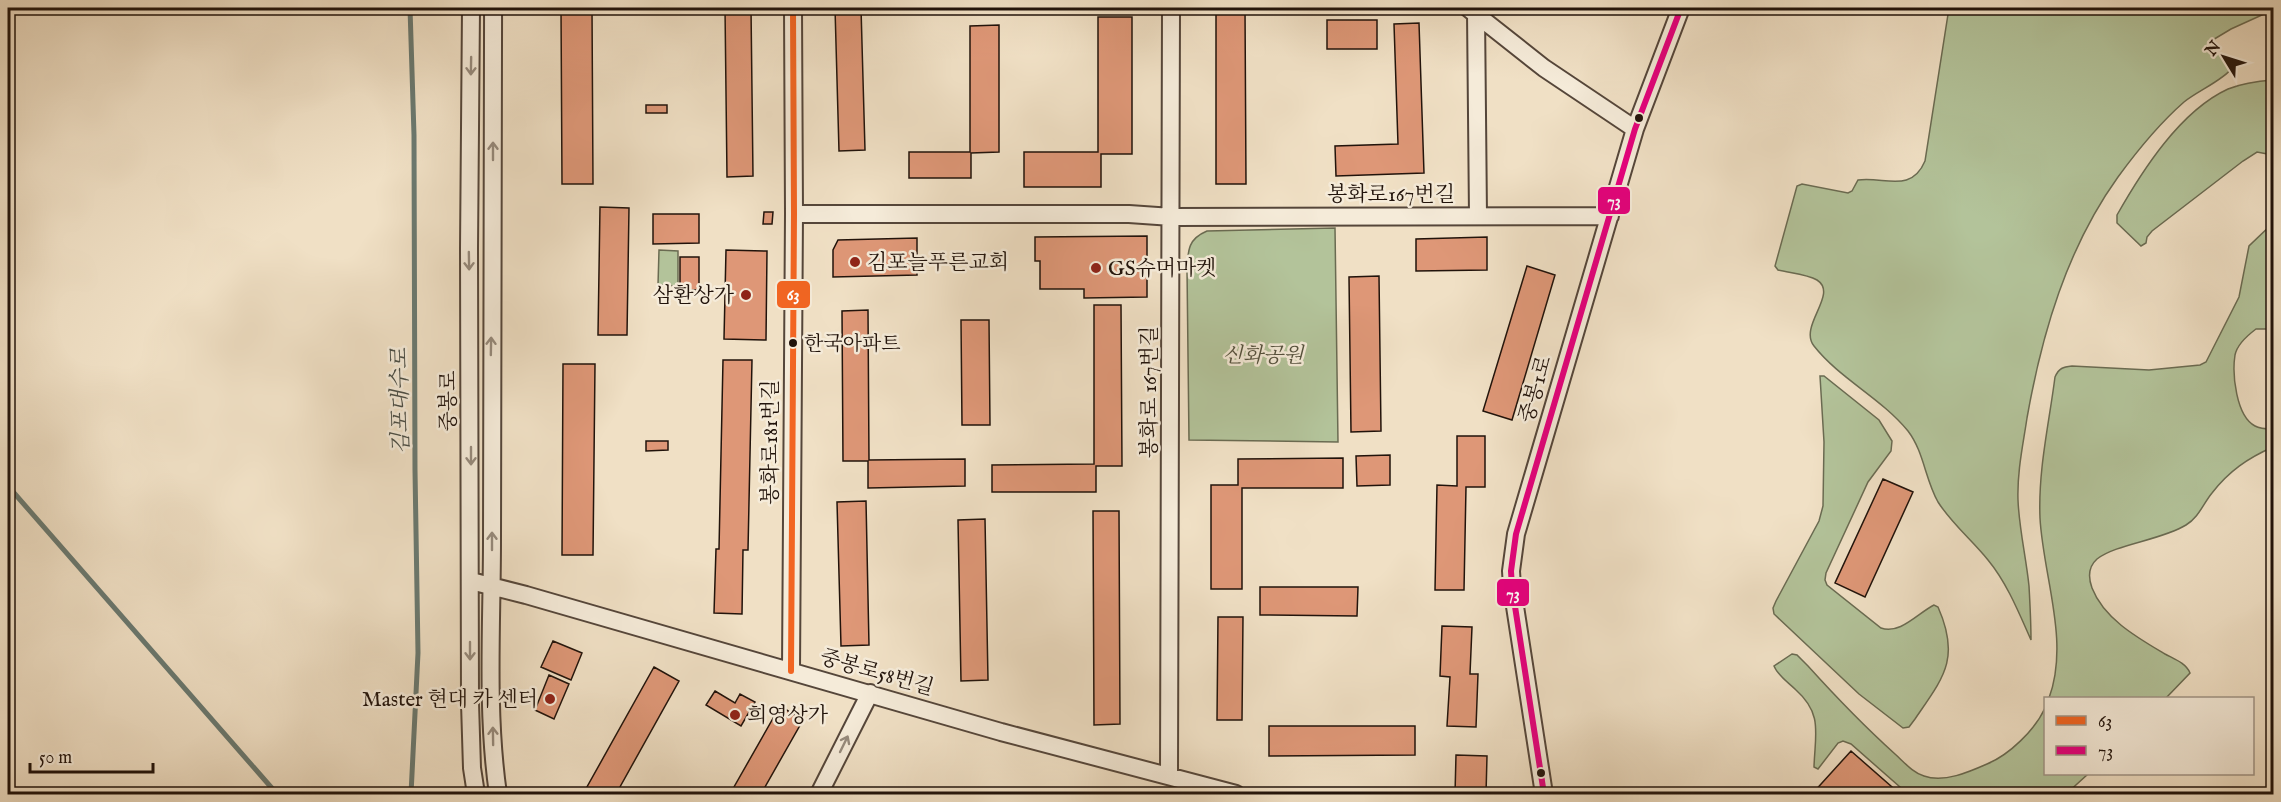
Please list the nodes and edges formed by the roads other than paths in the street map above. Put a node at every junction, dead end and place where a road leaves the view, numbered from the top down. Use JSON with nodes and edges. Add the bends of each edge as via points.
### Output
{"nodes":[{"id":1,"x":471,"y":8,"type":"edge"},
{"id":2,"x":493,"y":8,"type":"edge"},
{"id":3,"x":793,"y":8,"type":"edge"},
{"id":4,"x":1171,"y":8,"type":"edge"},
{"id":5,"x":1682,"y":8,"type":"edge"},
{"id":6,"x":1472,"y":10,"type":"edge"},
{"id":7,"x":1635,"y":129,"type":"junction"},
{"id":8,"x":794,"y":214,"type":"junction"},
{"id":9,"x":1479,"y":216,"type":"junction"},
{"id":10,"x":1610,"y":216,"type":"junction"},
{"id":11,"x":1172,"y":217,"type":"junction"},
{"id":12,"x":471,"y":581,"type":"junction"},
{"id":13,"x":492,"y":585,"type":"junction"},
{"id":14,"x":791,"y":671,"type":"junction"},
{"id":15,"x":870,"y":693,"type":"junction"},
{"id":16,"x":1169,"y":776,"type":"junction"},
{"id":17,"x":476,"y":795,"type":"edge"},
{"id":18,"x":498,"y":795,"type":"edge"},
{"id":19,"x":819,"y":795,"type":"edge"},
{"id":20,"x":1236,"y":795,"type":"edge"},
{"id":21,"x":1544,"y":795,"type":"edge"}],
"edges":[{"from":1,"to":12,"type":"street","name":"중봉로","one_way":true},
{"from":13,"to":2,"type":"street","name":"중봉로","one_way":true},
{"from":3,"to":8,"type":"street","name":"봉화로181번길"},
{"from":4,"to":11,"type":"street","name":"봉화로 167번길"},
{"from":5,"to":7,"type":"street","name":"중봉1로"},
{"from":6,"to":7,"type":"street","via":[[1544,68]]},
{"from":6,"to":9,"type":"street"},
{"from":7,"to":10,"type":"street","name":"중봉1로"},
{"from":8,"to":11,"type":"street"},
{"from":8,"to":14,"type":"street","name":"봉화로181번길"},
{"from":9,"to":10,"type":"street","name":"봉화로167번길"},
{"from":9,"to":11,"type":"street","name":"봉화로167번길"},
{"from":10,"to":21,"type":"street","name":"중봉1로","via":[[1513,555],[1512,587]]},
{"from":11,"to":16,"type":"street","name":"봉화로 167번길"},
{"from":12,"to":13,"type":"street","name":"중봉로58번길"},
{"from":12,"to":17,"type":"street","name":"중봉로","one_way":true,"via":[[470,738]]},
{"from":13,"to":14,"type":"street","name":"중봉로58번길"},
{"from":18,"to":13,"type":"street","name":"중봉로","one_way":true,"via":[[493,743]]},
{"from":14,"to":15,"type":"street","name":"중봉로58번길"},
{"from":15,"to":16,"type":"street","name":"중봉로58번길"},
{"from":19,"to":15,"type":"street","one_way":true},
{"from":16,"to":20,"type":"street","name":"중봉로58번길"}]}
